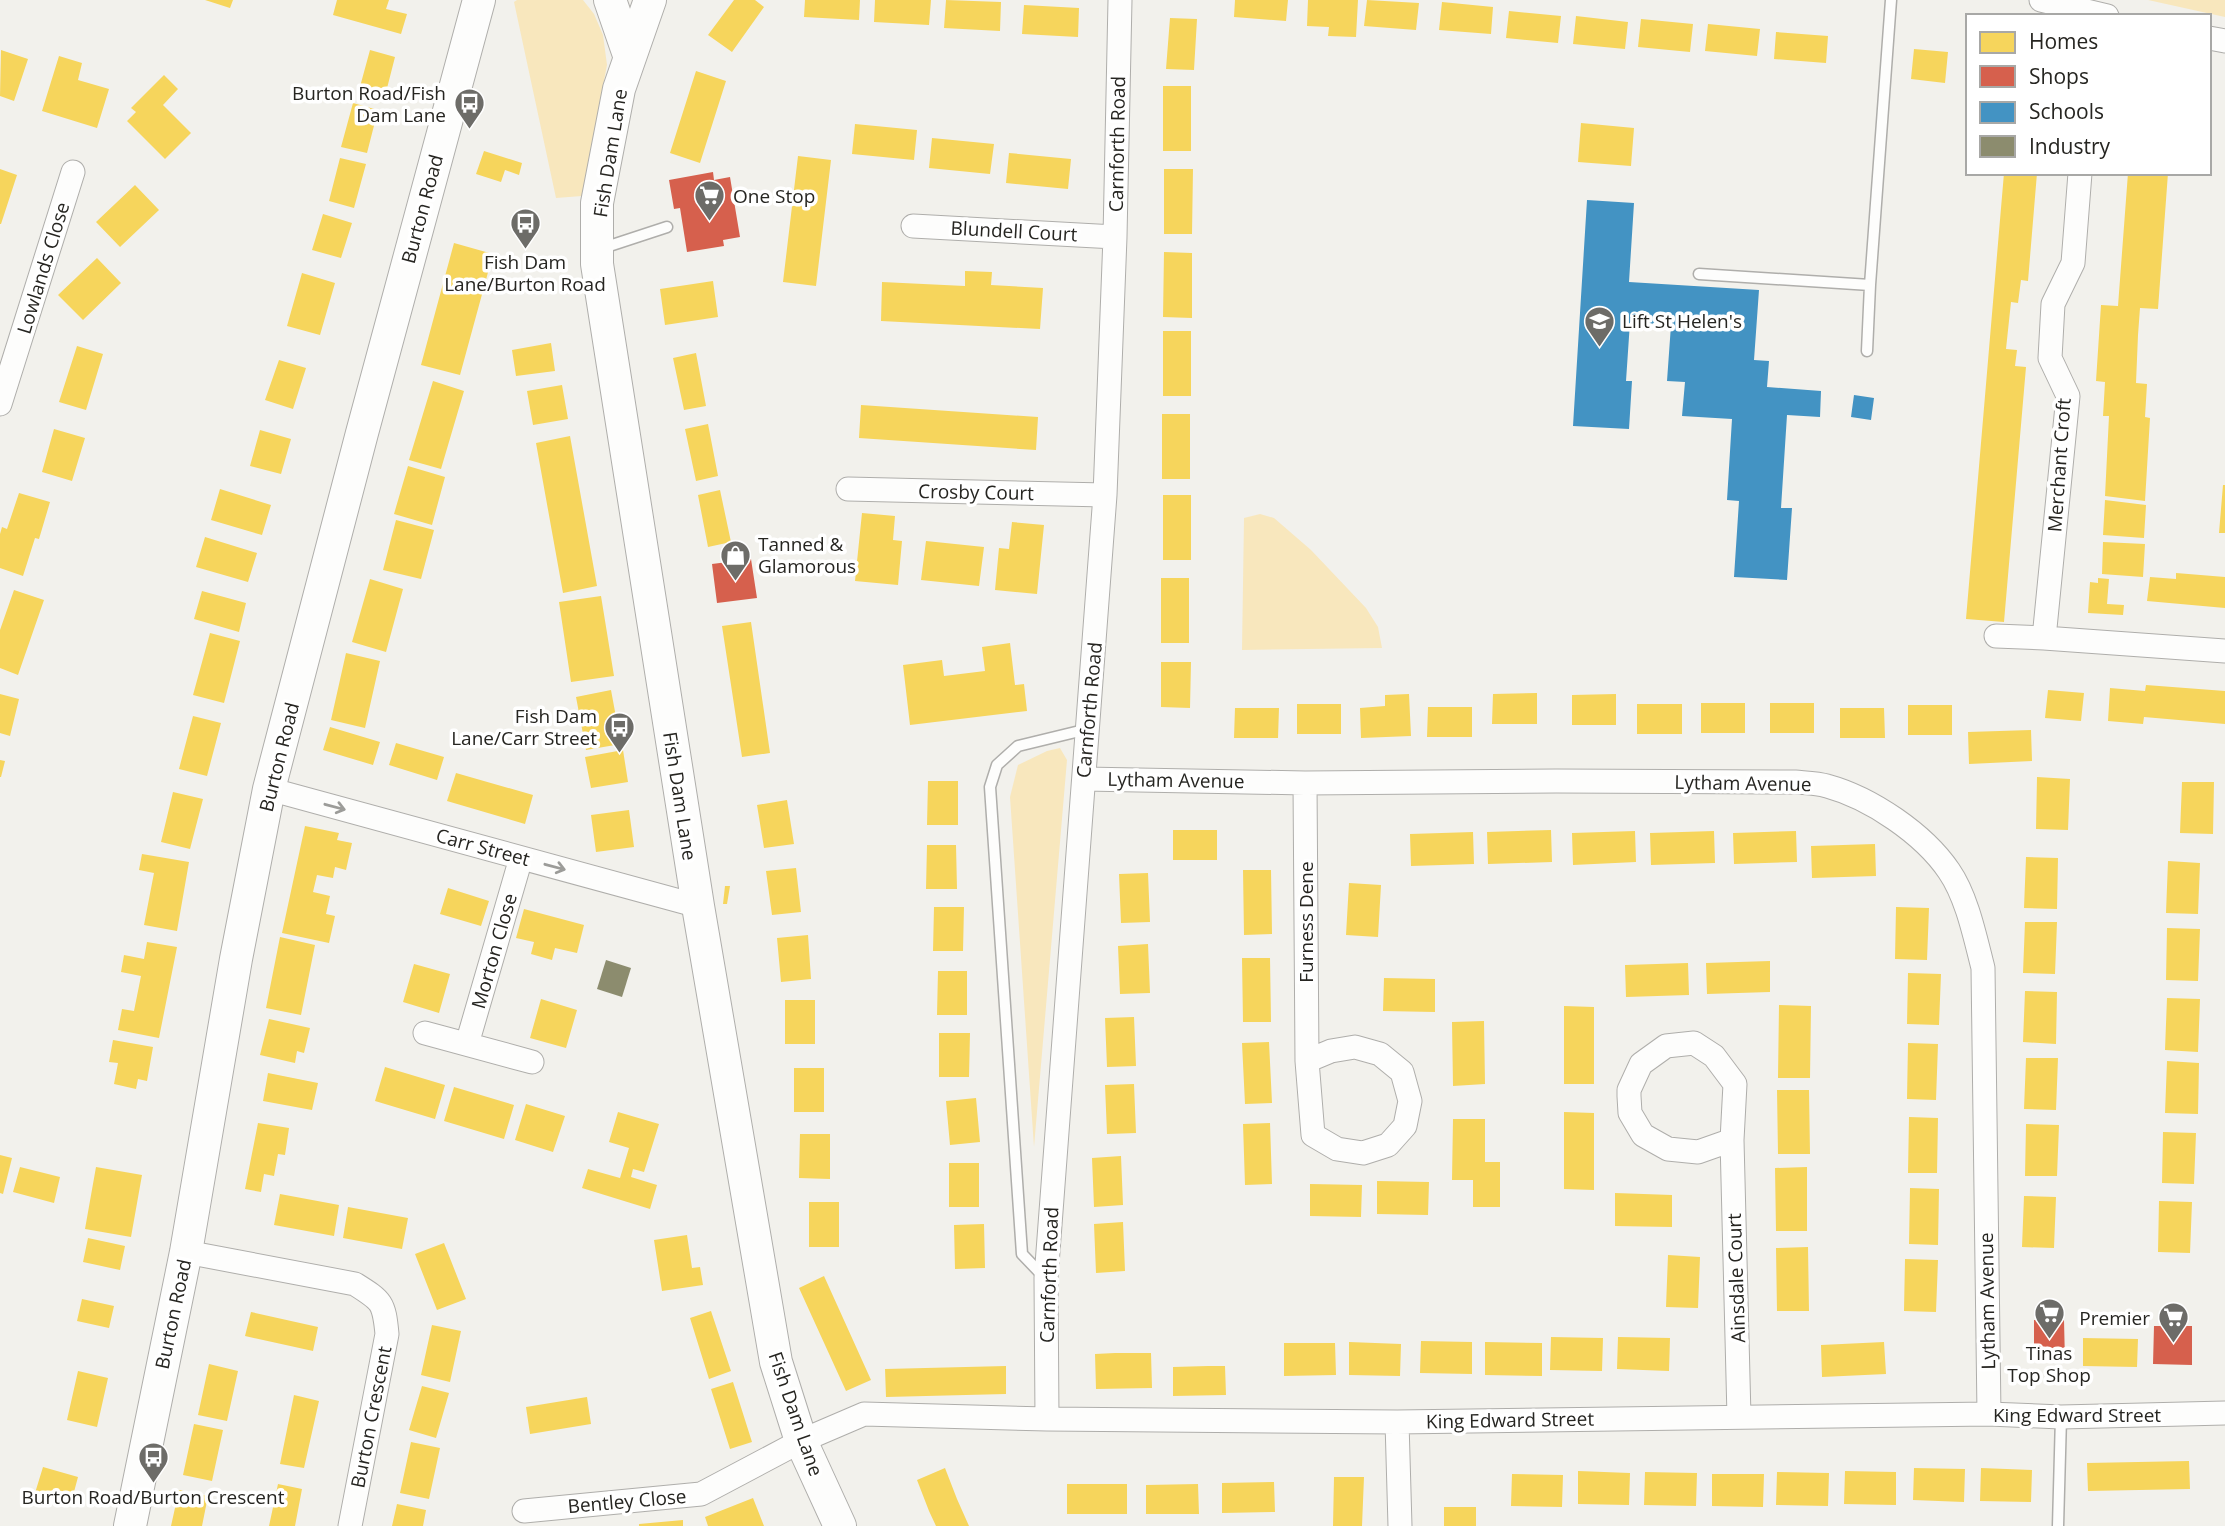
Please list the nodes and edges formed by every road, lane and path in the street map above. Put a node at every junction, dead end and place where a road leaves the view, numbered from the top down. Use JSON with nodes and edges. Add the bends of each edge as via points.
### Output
{"nodes":[{"id":1,"x":479,"y":0,"type":"edge"},
{"id":2,"x":610,"y":0,"type":"edge"},
{"id":3,"x":650,"y":0,"type":"edge"},
{"id":4,"x":1120,"y":0,"type":"edge"},
{"id":5,"x":1891,"y":0,"type":"edge"},
{"id":6,"x":2041,"y":0,"type":"edge"},
{"id":7,"x":2099,"y":14,"type":"edge"},
{"id":8,"x":629,"y":55,"type":"junction"},
{"id":9,"x":73,"y":172,"type":"dead end"},
{"id":10,"x":2080,"y":175,"type":"edge"},
{"id":11,"x":913,"y":226,"type":"dead end"},
{"id":12,"x":667,"y":227,"type":"dead end"},
{"id":13,"x":1115,"y":237,"type":"junction"},
{"id":14,"x":597,"y":250,"type":"junction"},
{"id":15,"x":1699,"y":274,"type":"dead end"},
{"id":16,"x":1870,"y":285,"type":"junction"},
{"id":17,"x":1867,"y":351,"type":"dead end"},
{"id":18,"x":0,"y":404,"type":"edge"},
{"id":19,"x":848,"y":489,"type":"dead end"},
{"id":20,"x":1105,"y":495,"type":"junction"},
{"id":21,"x":1996,"y":636,"type":"dead end"},
{"id":22,"x":2044,"y":638,"type":"junction"},
{"id":23,"x":2225,"y":652,"type":"edge"},
{"id":24,"x":1088,"y":729,"type":"junction"},
{"id":25,"x":1084,"y":779,"type":"junction"},
{"id":26,"x":1306,"y":783,"type":"junction"},
{"id":27,"x":269,"y":789,"type":"junction"},
{"id":28,"x":521,"y":858,"type":"junction"},
{"id":29,"x":698,"y":906,"type":"junction"},
{"id":30,"x":425,"y":1033,"type":"dead end"},
{"id":31,"x":467,"y":1044,"type":"junction"},
{"id":32,"x":1307,"y":1061,"type":"junction"},
{"id":33,"x":532,"y":1062,"type":"dead end"},
{"id":34,"x":1732,"y":1140,"type":"junction"},
{"id":35,"x":186,"y":1252,"type":"junction"},
{"id":36,"x":1046,"y":1278,"type":"junction"},
{"id":37,"x":2225,"y":1413,"type":"edge"},
{"id":38,"x":1989,"y":1414,"type":"junction"},
{"id":39,"x":1740,"y":1417,"type":"junction"},
{"id":40,"x":2061,"y":1417,"type":"junction"},
{"id":41,"x":1046,"y":1419,"type":"junction"},
{"id":42,"x":1397,"y":1422,"type":"junction"},
{"id":43,"x":801,"y":1441,"type":"junction"},
{"id":44,"x":524,"y":1511,"type":"dead end"},
{"id":45,"x":130,"y":1526,"type":"edge"},
{"id":46,"x":350,"y":1526,"type":"edge"},
{"id":47,"x":840,"y":1526,"type":"edge"},
{"id":48,"x":1400,"y":1526,"type":"edge"},
{"id":49,"x":2058,"y":1526,"type":"edge"}],
"edges":[{"from":1,"to":27,"type":"street","name":"Burton Road"},
{"from":2,"to":8,"type":"street"},
{"from":3,"to":8,"type":"street","name":"Fish Dam Lane"},
{"from":4,"to":13,"type":"street","name":"Carnforth Road"},
{"from":5,"to":16,"type":"lane"},
{"from":6,"to":7,"type":"street"},
{"from":8,"to":14,"type":"street","name":"Fish Dam Lane","via":[[597,202]]},
{"from":9,"to":18,"type":"street","name":"Lowlands Close"},
{"from":10,"to":22,"type":"street","name":"Merchant Croft","via":[[2073,263],[2053,304],[2050,358],[2068,396]]},
{"from":11,"to":13,"type":"street","name":"Blundell Court"},
{"from":12,"to":14,"type":"lane"},
{"from":13,"to":20,"type":"street","name":"Carnforth Road"},
{"from":14,"to":29,"type":"street","name":"Fish Dam Lane"},
{"from":15,"to":16,"type":"lane"},
{"from":16,"to":17,"type":"lane"},
{"from":19,"to":20,"type":"street","name":"Crosby Court"},
{"from":20,"to":24,"type":"street","name":"Carnforth Road"},
{"from":21,"to":22,"type":"street"},
{"from":22,"to":23,"type":"street"},
{"from":24,"to":25,"type":"street","name":"Carnforth Road"},
{"from":24,"to":36,"type":"lane","via":[[1018,746],[997,765],[990,787],[1022,1254]]},
{"from":25,"to":26,"type":"street","name":"Lytham Avenue"},
{"from":25,"to":36,"type":"street","name":"Carnforth Road"},
{"from":26,"to":32,"type":"street","name":"Furness Dene"},
{"from":26,"to":38,"type":"street","name":"Lytham Avenue","via":[[1795,782],[1827,786],[1857,797],[1883,811],[1930,849],[1956,885],[1983,968]]},
{"from":27,"to":28,"type":"street","name":"Carr Street","one_way":true},
{"from":27,"to":35,"type":"street","name":"Burton Road"},
{"from":28,"to":29,"type":"street","name":"Carr Street","one_way":true},
{"from":28,"to":31,"type":"street","name":"Morton Close"},
{"from":29,"to":43,"type":"street","name":"Fish Dam Lane","via":[[776,1362]]},
{"from":30,"to":31,"type":"street"},
{"from":31,"to":33,"type":"street"},
{"from":32,"to":32,"type":"street","name":"Furness Dene","via":[[1313,1135],[1337,1149],[1363,1153],[1388,1146],[1405,1126],[1410,1101],[1402,1072],[1380,1054],[1355,1047]]},
{"from":34,"to":34,"type":"street","name":"Ainsdale Court","via":[[1735,1084],[1714,1056],[1694,1043],[1666,1046],[1641,1064],[1629,1090],[1630,1113],[1643,1135],[1668,1149],[1698,1152]]},
{"from":34,"to":39,"type":"street","name":"Ainsdale Court"},
{"from":35,"to":45,"type":"street","name":"Burton Road"},
{"from":35,"to":46,"type":"street","name":"Burton Crescent","via":[[355,1284],[385,1310],[387,1334]]},
{"from":36,"to":41,"type":"street","name":"Carnforth Road"},
{"from":37,"to":40,"type":"street","name":"King Edward Street"},
{"from":38,"to":39,"type":"street","name":"King Edward Street"},
{"from":38,"to":40,"type":"street","name":"King Edward Street"},
{"from":39,"to":42,"type":"street","name":"King Edward Street"},
{"from":40,"to":49,"type":"lane"},
{"from":41,"to":42,"type":"street","name":"King Edward Street"},
{"from":41,"to":43,"type":"street","name":"King Edward Street","via":[[864,1414]]},
{"from":42,"to":48,"type":"street"},
{"from":43,"to":44,"type":"street","name":"Bentley Close","via":[[701,1494]]},
{"from":43,"to":47,"type":"street","name":"Fish Dam Lane"}]}
